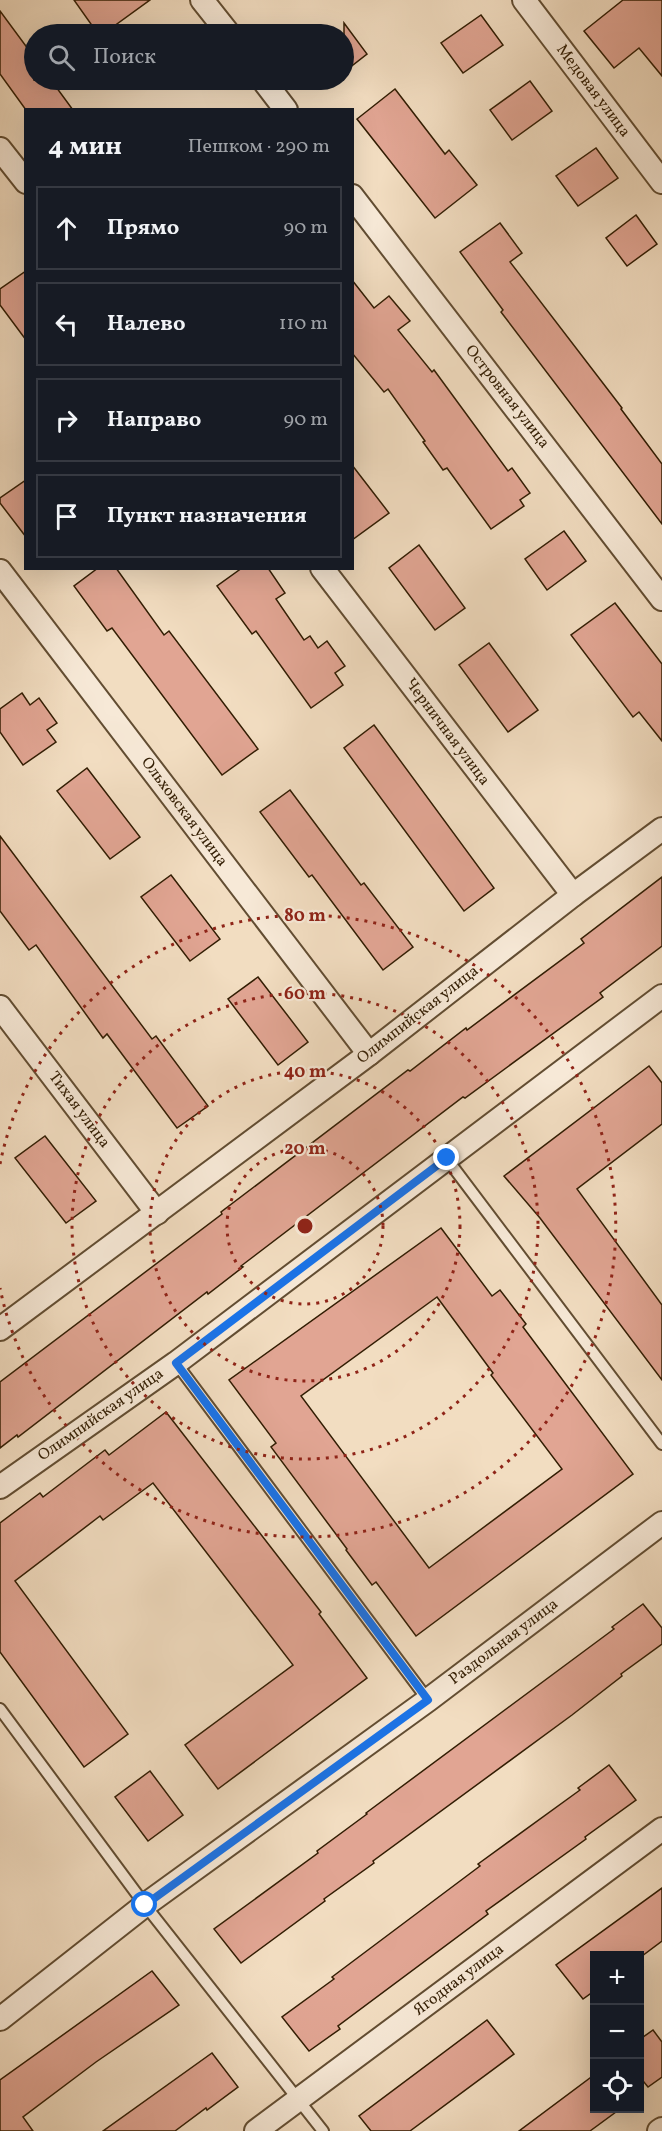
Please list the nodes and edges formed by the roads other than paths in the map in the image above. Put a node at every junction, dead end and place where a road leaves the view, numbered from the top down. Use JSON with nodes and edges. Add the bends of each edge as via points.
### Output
{"nodes":[{"id":1,"x":202,"y":0,"type":"edge"},
{"id":2,"x":524,"y":0,"type":"edge"},
{"id":3,"x":221,"y":24,"type":"edge"},
{"id":4,"x":271,"y":90,"type":"edge"},
{"id":5,"x":284,"y":108,"type":"edge"},
{"id":6,"x":0,"y":149,"type":"edge"},
{"id":7,"x":24,"y":179,"type":"edge"},
{"id":8,"x":662,"y":182,"type":"edge"},
{"id":9,"x":354,"y":199,"type":"edge"},
{"id":10,"x":324,"y":570,"type":"edge"},
{"id":11,"x":0,"y":571,"type":"edge"},
{"id":12,"x":662,"y":598,"type":"edge"},
{"id":13,"x":662,"y":829,"type":"edge"},
{"id":14,"x":573,"y":895,"type":"junction"},
{"id":15,"x":662,"y":996,"type":"edge"},
{"id":16,"x":0,"y":1007,"type":"edge"},
{"id":17,"x":369,"y":1054,"type":"junction"},
{"id":18,"x":447,"y":1158,"type":"junction"},
{"id":19,"x":157,"y":1213,"type":"junction"},
{"id":20,"x":0,"y":1329,"type":"edge"},
{"id":21,"x":176,"y":1363,"type":"junction"},
{"id":22,"x":662,"y":1444,"type":"edge"},
{"id":23,"x":0,"y":1487,"type":"edge"},
{"id":24,"x":662,"y":1523,"type":"edge"},
{"id":25,"x":428,"y":1700,"type":"junction"},
{"id":26,"x":0,"y":1709,"type":"edge"},
{"id":27,"x":662,"y":1829,"type":"edge"},
{"id":28,"x":145,"y":1905,"type":"junction"},
{"id":29,"x":0,"y":2019,"type":"edge"},
{"id":30,"x":298,"y":2099,"type":"junction"},
{"id":31,"x":256,"y":2131,"type":"edge"},
{"id":32,"x":323,"y":2131,"type":"edge"}],
"edges":[{"from":1,"to":3,"type":"street"},
{"from":2,"to":8,"type":"street","name":"Медовая улица"},
{"from":4,"to":5,"type":"street"},
{"from":6,"to":7,"type":"street"},
{"from":9,"to":12,"type":"street","name":"Островная улица"},
{"from":10,"to":14,"type":"street","name":"Черничная улица"},
{"from":11,"to":17,"type":"street","name":"Ольховская улица"},
{"from":13,"to":14,"type":"street","name":"Олимпийская улица"},
{"from":14,"to":17,"type":"street","name":"Олимпийская улица"},
{"from":15,"to":18,"type":"street","name":"Олимпийская улица"},
{"from":16,"to":19,"type":"street","name":"Тихая улица"},
{"from":17,"to":19,"type":"street","name":"Олимпийская улица"},
{"from":18,"to":21,"type":"street","name":"Олимпийская улица"},
{"from":18,"to":22,"type":"lane"},
{"from":19,"to":20,"type":"street","name":"Олимпийская улица"},
{"from":21,"to":23,"type":"street","name":"Олимпийская улица"},
{"from":21,"to":25,"type":"lane"},
{"from":24,"to":25,"type":"street","name":"Раздольная улица"},
{"from":25,"to":28,"type":"street","name":"Раздольная улица"},
{"from":26,"to":28,"type":"lane"},
{"from":27,"to":30,"type":"street","name":"Ягодная улица"},
{"from":28,"to":29,"type":"street","name":"Раздольная улица"},
{"from":28,"to":30,"type":"lane"},
{"from":30,"to":31,"type":"street","name":"Ягодная улица"},
{"from":30,"to":32,"type":"lane"}]}
